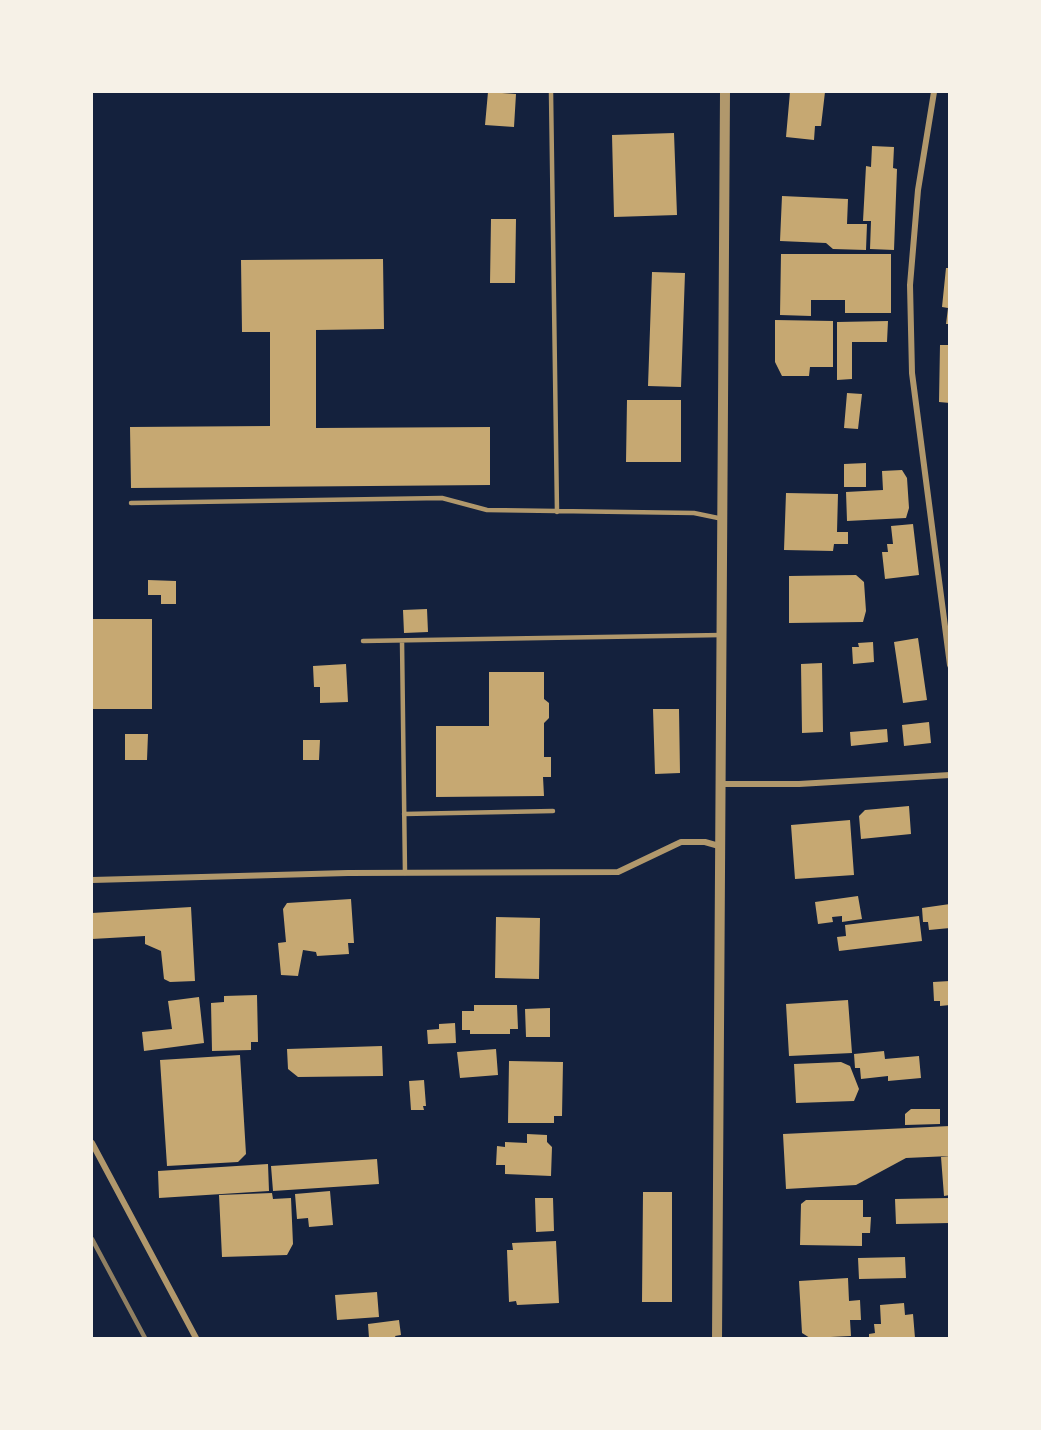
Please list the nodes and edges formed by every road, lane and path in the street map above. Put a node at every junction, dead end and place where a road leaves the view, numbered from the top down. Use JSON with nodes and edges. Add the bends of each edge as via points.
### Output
{"nodes":[{"id":1,"x":551,"y":92,"type":"edge"},
{"id":2,"x":725,"y":92,"type":"edge"},
{"id":3,"x":934,"y":92,"type":"edge"},
{"id":4,"x":131,"y":503,"type":"dead end"},
{"id":5,"x":556,"y":512,"type":"junction"},
{"id":6,"x":723,"y":519,"type":"junction"},
{"id":7,"x":722,"y":635,"type":"junction"},
{"id":8,"x":363,"y":641,"type":"dead end"},
{"id":9,"x":402,"y":641,"type":"junction"},
{"id":10,"x":950,"y":665,"type":"edge"},
{"id":11,"x":950,"y":775,"type":"edge"},
{"id":12,"x":721,"y":784,"type":"junction"},
{"id":13,"x":553,"y":811,"type":"dead end"},
{"id":14,"x":404,"y":814,"type":"junction"},
{"id":15,"x":719,"y":846,"type":"junction"},
{"id":16,"x":405,"y":873,"type":"junction"},
{"id":17,"x":92,"y":880,"type":"edge"},
{"id":18,"x":92,"y":1143,"type":"edge"},
{"id":19,"x":196,"y":1338,"type":"edge"},
{"id":20,"x":717,"y":1338,"type":"edge"}],
"edges":[{"from":1,"to":5,"type":"lane"},
{"from":2,"to":6,"type":"street"},
{"from":3,"to":10,"type":"street","via":[[918,190],[910,285],[912,372]]},
{"from":4,"to":5,"type":"lane","via":[[442,498],[487,510]]},
{"from":5,"to":6,"type":"lane","via":[[694,513]]},
{"from":6,"to":7,"type":"street"},
{"from":7,"to":9,"type":"lane"},
{"from":7,"to":12,"type":"street"},
{"from":8,"to":9,"type":"lane"},
{"from":9,"to":14,"type":"lane"},
{"from":11,"to":12,"type":"street","via":[[799,784]]},
{"from":12,"to":15,"type":"street"},
{"from":13,"to":14,"type":"lane"},
{"from":14,"to":16,"type":"lane"},
{"from":15,"to":16,"type":"street","via":[[681,842],[618,872]]},
{"from":15,"to":20,"type":"street"},
{"from":16,"to":17,"type":"street"},
{"from":18,"to":19,"type":"street"}]}
